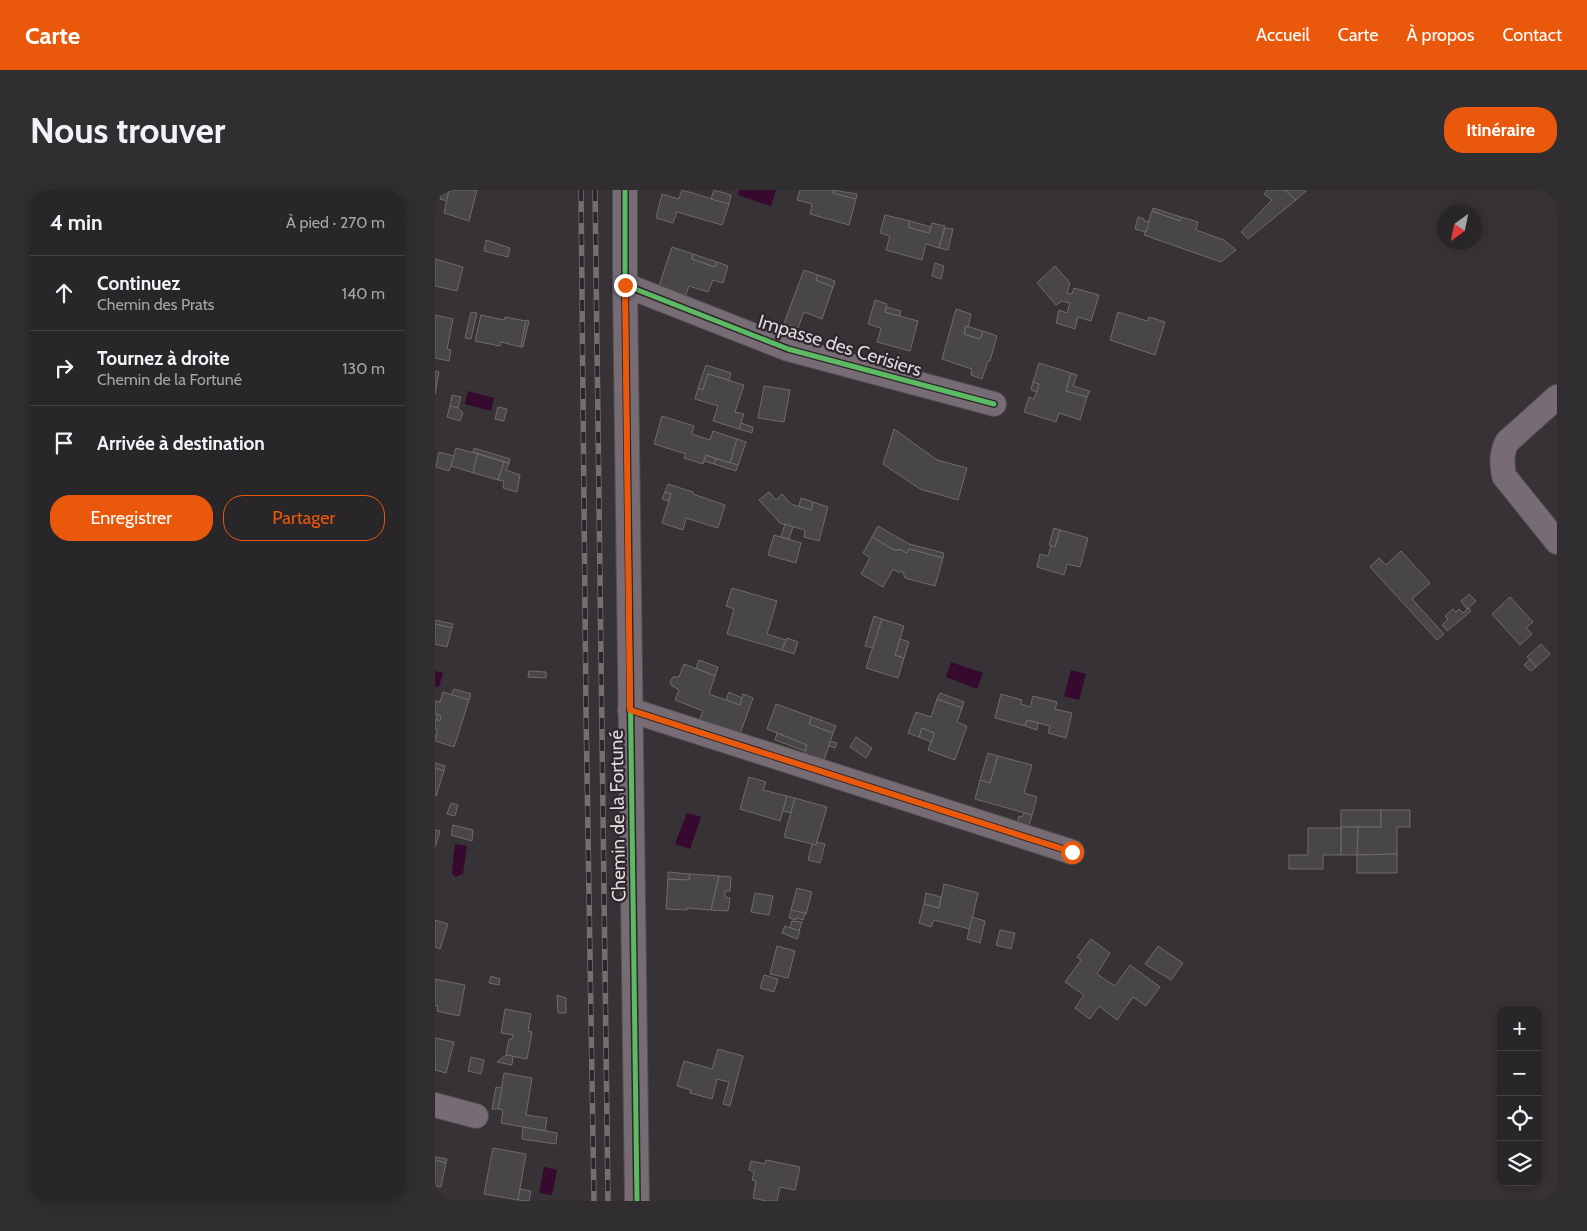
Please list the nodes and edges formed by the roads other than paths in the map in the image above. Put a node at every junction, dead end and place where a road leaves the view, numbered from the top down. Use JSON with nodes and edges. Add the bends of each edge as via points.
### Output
{"nodes":[{"id":1,"x":625,"y":190,"type":"edge"},
{"id":2,"x":625,"y":285,"type":"junction"},
{"id":3,"x":1557,"y":396,"type":"edge"},
{"id":4,"x":994,"y":404,"type":"dead end"},
{"id":5,"x":1557,"y":542,"type":"edge"},
{"id":6,"x":630,"y":710,"type":"junction"},
{"id":7,"x":1072,"y":852,"type":"dead end"},
{"id":8,"x":435,"y":1105,"type":"edge"},
{"id":9,"x":476,"y":1116,"type":"dead end"},
{"id":10,"x":637,"y":1201,"type":"edge"}],
"edges":[{"from":1,"to":2,"type":"street","name":"Chemin de la Fortuné"},
{"from":2,"to":4,"type":"street","name":"Impasse des Cerisiers","via":[[788,349]]},
{"from":2,"to":6,"type":"street","name":"Chemin de la Fortuné"},
{"from":3,"to":5,"type":"street","via":[[1507,442],[1501,463],[1504,476]]},
{"from":6,"to":7,"type":"street"},
{"from":6,"to":10,"type":"street","name":"Chemin de la Fortuné"},
{"from":8,"to":9,"type":"street"}]}
